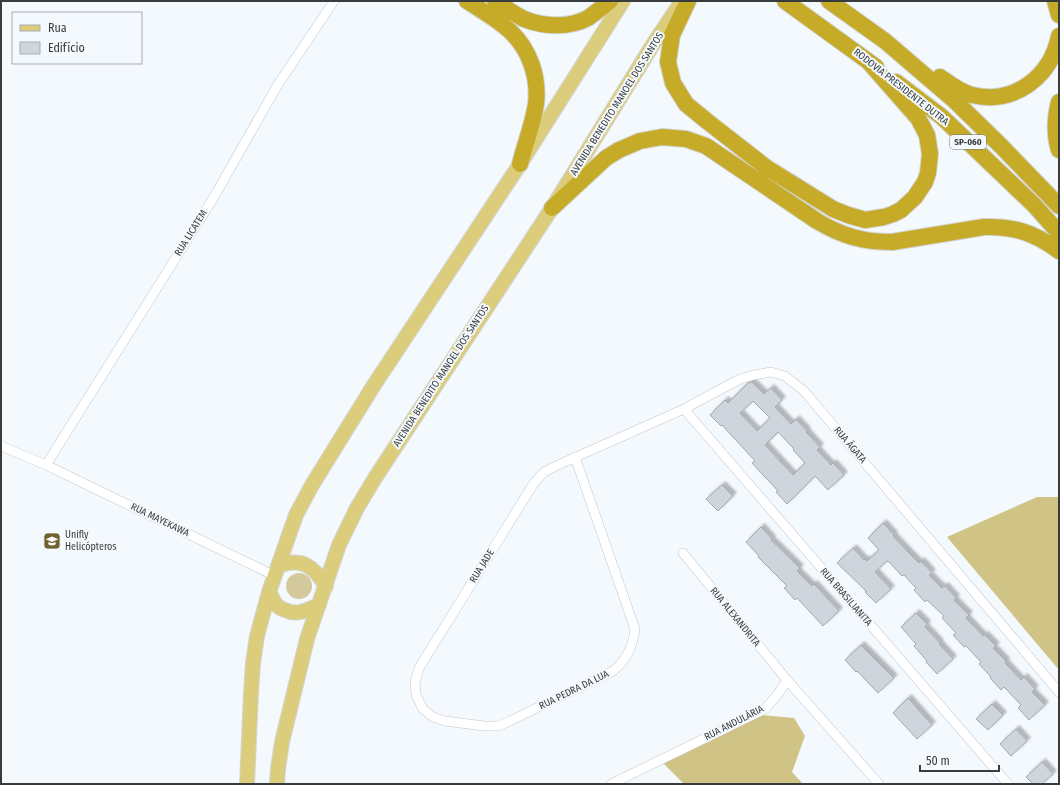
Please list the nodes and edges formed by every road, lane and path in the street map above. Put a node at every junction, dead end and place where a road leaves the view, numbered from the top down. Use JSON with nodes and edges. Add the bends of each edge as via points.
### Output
{"nodes":[{"id":1,"x":334,"y":1,"type":"edge"},
{"id":2,"x":467,"y":1,"type":"edge"},
{"id":3,"x":495,"y":1,"type":"edge"},
{"id":4,"x":610,"y":1,"type":"edge"},
{"id":5,"x":623,"y":1,"type":"edge"},
{"id":6,"x":682,"y":1,"type":"edge"},
{"id":7,"x":688,"y":1,"type":"edge"},
{"id":8,"x":786,"y":1,"type":"edge"},
{"id":9,"x":829,"y":1,"type":"edge"},
{"id":10,"x":1055,"y":1,"type":"edge"},
{"id":11,"x":1059,"y":15,"type":"edge"},
{"id":12,"x":1059,"y":36,"type":"edge"},
{"id":13,"x":886,"y":41,"type":"junction"},
{"id":14,"x":868,"y":61,"type":"junction"},
{"id":15,"x":1059,"y":102,"type":"edge"},
{"id":16,"x":1059,"y":150,"type":"edge"},
{"id":17,"x":520,"y":164,"type":"junction"},
{"id":18,"x":1059,"y":206,"type":"edge"},
{"id":19,"x":552,"y":208,"type":"junction"},
{"id":20,"x":1059,"y":233,"type":"edge"},
{"id":21,"x":1059,"y":251,"type":"edge"},
{"id":22,"x":684,"y":409,"type":"junction"},
{"id":23,"x":1,"y":446,"type":"edge"},
{"id":24,"x":575,"y":457,"type":"junction"},
{"id":25,"x":46,"y":465,"type":"junction"},
{"id":26,"x":683,"y":553,"type":"dead end"},
{"id":27,"x":277,"y":571,"type":"junction"},
{"id":28,"x":326,"y":586,"type":"junction"},
{"id":29,"x":269,"y":592,"type":"junction"},
{"id":30,"x":319,"y":605,"type":"junction"},
{"id":31,"x":787,"y":680,"type":"junction"},
{"id":32,"x":1059,"y":692,"type":"edge"},
{"id":33,"x":416,"y":695,"type":"joint"},
{"id":34,"x":247,"y":784,"type":"edge"},
{"id":35,"x":277,"y":784,"type":"edge"},
{"id":36,"x":611,"y":784,"type":"edge"},
{"id":37,"x":879,"y":784,"type":"edge"},
{"id":38,"x":1008,"y":784,"type":"edge"}],
"edges":[{"from":1,"to":25,"type":"street","name":"RUA LICATEM","via":[[277,86],[214,197]]},
{"from":2,"to":17,"type":"highway","via":[[510,31],[530,60],[536,82],[536,105]]},
{"from":3,"to":4,"type":"highway","via":[[525,19],[565,25],[589,17]]},
{"from":5,"to":17,"type":"main road"},
{"from":6,"to":19,"type":"main road","name":"AVENIDA BENEDITO MANOEL DOS SANTOS"},
{"from":7,"to":14,"type":"highway","via":[[672,35],[668,62],[673,83],[686,104],[767,168],[833,209],[865,220],[893,214],[915,198],[925,182],[930,154],[927,135],[918,118]]},
{"from":8,"to":14,"type":"highway","name":"RODOVIA PRESIDENTE DUTRA","number":"SP-060"},
{"from":9,"to":13,"type":"highway","number":"SP-060"},
{"from":10,"to":11,"type":"highway"},
{"from":12,"to":13,"type":"highway","via":[[1049,64],[1035,79],[1019,90],[991,96],[972,94],[954,87]]},
{"from":13,"to":18,"type":"highway","number":"SP-060","via":[[960,106]]},
{"from":14,"to":20,"type":"highway","name":"RODOVIA PRESIDENTE DUTRA","number":"SP-060","via":[[942,117],[1034,205]]},
{"from":15,"to":16,"type":"highway","via":[[1056,135]]},
{"from":17,"to":27,"type":"main road","via":[[371,390],[312,485],[296,515]]},
{"from":19,"to":21,"type":"highway","via":[[606,158],[619,150],[640,141],[662,137],[686,139],[706,146],[817,221],[853,238],[892,242],[995,227],[1029,233]]},
{"from":19,"to":28,"type":"main road","name":"AVENIDA BENEDITO MANOEL DOS SANTOS","via":[[357,508],[339,545]]},
{"from":22,"to":24,"type":"street","name":"RUA ÁGATA"},
{"from":22,"to":32,"type":"street","name":"RUA ÁGATA","via":[[740,379],[771,372],[785,376],[804,390]]},
{"from":22,"to":38,"type":"street","name":"RUA BRASILIANITA"},
{"from":23,"to":25,"type":"street","name":"RUA MAYEKAWA"},
{"from":24,"to":33,"type":"street","name":"RUA JADE","via":[[544,472],[534,483],[419,668],[415,682]]},
{"from":24,"to":33,"type":"street","name":"RUA PEDRA DA LUA","via":[[635,629],[628,652],[619,666],[498,726],[445,721],[433,717],[423,709]]},
{"from":25,"to":27,"type":"street","name":"RUA MAYEKAWA"},
{"from":26,"to":31,"type":"street","name":"RUA ALEXANDRITA"},
{"from":27,"to":28,"type":"main road","via":[[291,562],[301,563],[316,572]]},
{"from":27,"to":29,"type":"main road"},
{"from":28,"to":30,"type":"main road","name":"AVENIDA BENEDITO MANOEL DOS SANTOS"},
{"from":29,"to":30,"type":"main road","via":[[275,603],[290,613],[296,614]]},
{"from":29,"to":34,"type":"main road","via":[[257,636],[253,663]]},
{"from":30,"to":35,"type":"main road","name":"AVENIDA BENEDITO MANOEL DOS SANTOS","via":[[307,639],[284,735]]},
{"from":31,"to":36,"type":"street","name":"RUA ANDULÁRIA","via":[[765,709]]},
{"from":31,"to":37,"type":"street"}]}
